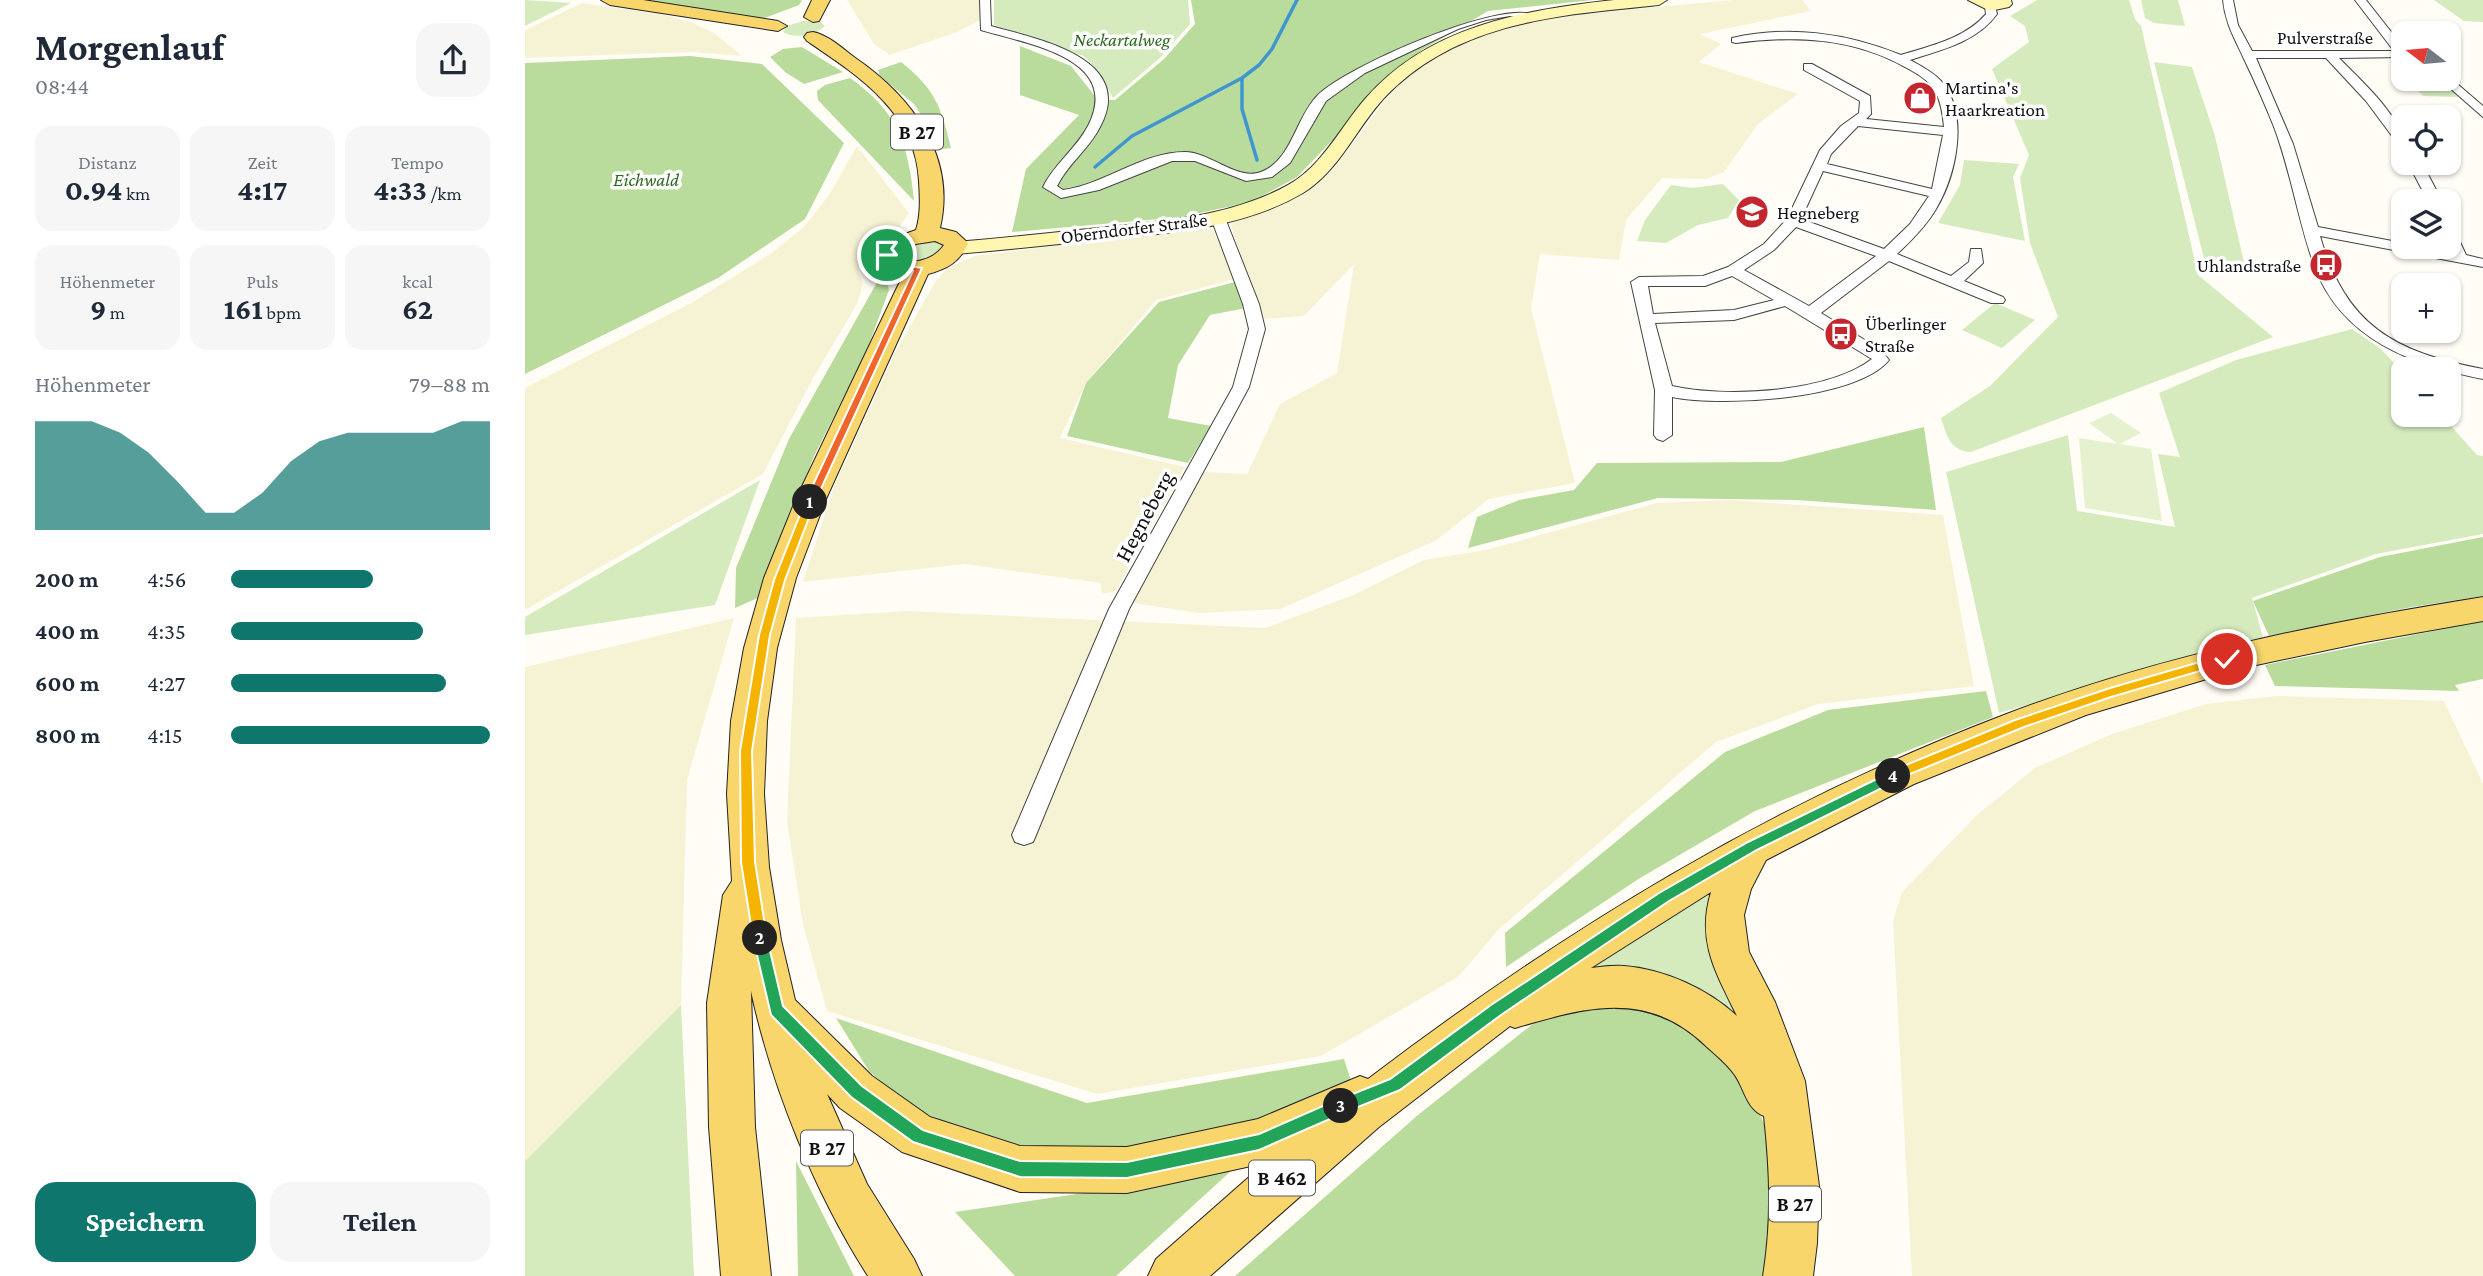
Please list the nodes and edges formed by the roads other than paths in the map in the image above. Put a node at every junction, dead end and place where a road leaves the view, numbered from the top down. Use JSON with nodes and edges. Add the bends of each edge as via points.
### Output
{"nodes":[{"id":1,"x":610,"y":0,"type":"edge"},
{"id":2,"x":821,"y":0,"type":"edge"},
{"id":3,"x":985,"y":0,"type":"edge"},
{"id":4,"x":1659,"y":0,"type":"edge"},
{"id":5,"x":2228,"y":0,"type":"edge"},
{"id":6,"x":2360,"y":0,"type":"edge"},
{"id":7,"x":1990,"y":2,"type":"edge"},
{"id":8,"x":1529,"y":15,"type":"junction"},
{"id":9,"x":822,"y":26,"type":"junction"},
{"id":10,"x":1736,"y":40,"type":"dead end"},
{"id":11,"x":2391,"y":42,"type":"edge"},
{"id":12,"x":2329,"y":54,"type":"junction"},
{"id":13,"x":2391,"y":54,"type":"edge"},
{"id":14,"x":2248,"y":55,"type":"junction"},
{"id":15,"x":1902,"y":59,"type":"junction"},
{"id":16,"x":1808,"y":67,"type":"dead end"},
{"id":17,"x":2460,"y":91,"type":"edge"},
{"id":18,"x":2483,"y":113,"type":"edge"},
{"id":19,"x":1855,"y":122,"type":"junction"},
{"id":20,"x":2391,"y":125,"type":"edge"},
{"id":21,"x":1950,"y":132,"type":"junction"},
{"id":22,"x":1818,"y":166,"type":"junction"},
{"id":23,"x":1937,"y":194,"type":"junction"},
{"id":24,"x":1218,"y":218,"type":"junction"},
{"id":25,"x":1793,"y":221,"type":"junction"},
{"id":26,"x":2312,"y":230,"type":"junction"},
{"id":27,"x":926,"y":234,"type":"junction"},
{"id":28,"x":956,"y":248,"type":"junction"},
{"id":29,"x":1976,"y":252,"type":"dead end"},
{"id":30,"x":1887,"y":255,"type":"junction"},
{"id":31,"x":2461,"y":260,"type":"joint"},
{"id":32,"x":2483,"y":263,"type":"edge"},
{"id":33,"x":918,"y":268,"type":"junction"},
{"id":34,"x":1733,"y":271,"type":"junction"},
{"id":35,"x":1954,"y":282,"type":"junction"},
{"id":36,"x":1997,"y":300,"type":"dead end"},
{"id":37,"x":1787,"y":301,"type":"junction"},
{"id":38,"x":1809,"y":313,"type":"junction"},
{"id":39,"x":1646,"y":319,"type":"junction"},
{"id":40,"x":2483,"y":374,"type":"edge"},
{"id":41,"x":1664,"y":390,"type":"junction"},
{"id":42,"x":1663,"y":435,"type":"dead end"},
{"id":43,"x":2483,"y":608,"type":"edge"},
{"id":44,"x":1024,"y":835,"type":"dead end"},
{"id":45,"x":1753,"y":846,"type":"junction"},
{"id":46,"x":748,"y":862,"type":"junction"},
{"id":47,"x":776,"y":1010,"type":"junction"},
{"id":48,"x":1496,"y":1010,"type":"junction"},
{"id":49,"x":1395,"y":1085,"type":"junction"},
{"id":50,"x":1789,"y":1131,"type":"junction"},
{"id":51,"x":746,"y":1276,"type":"edge"},
{"id":52,"x":897,"y":1276,"type":"edge"},
{"id":53,"x":1173,"y":1276,"type":"edge"},
{"id":54,"x":1788,"y":1276,"type":"edge"}],
"edges":[{"from":1,"to":9,"type":"main road","via":[[778,26]]},
{"from":2,"to":9,"type":"main road"},
{"from":3,"to":8,"type":"street","via":[[985,28],[1076,58],[1096,75],[1104,92],[1106,100],[1096,125],[1053,178],[1050,187],[1061,194],[1101,187],[1171,157],[1202,158],[1241,177],[1267,174],[1288,159],[1321,99],[1374,61],[1482,19]]},
{"from":4,"to":8,"type":"street","name":"Oberndorfer Straße"},
{"from":5,"to":14,"type":"street","via":[[2234,32]]},
{"from":6,"to":11,"type":"street"},
{"from":7,"to":15,"type":"street","via":[[1989,19],[1971,33]]},
{"from":8,"to":24,"type":"street","name":"Oberndorfer Straße","via":[[1477,29],[1421,57],[1369,105],[1314,176],[1274,200]]},
{"from":9,"to":27,"type":"main road","number":"B 27","via":[[910,117],[925,147],[932,175]]},
{"from":10,"to":15,"type":"street","via":[[1816,37]]},
{"from":12,"to":13,"type":"street","name":"Pulverstraße"},
{"from":12,"to":14,"type":"street","name":"Pulverstraße"},
{"from":12,"to":20,"type":"street"},
{"from":14,"to":26,"type":"street","via":[[2281,129]]},
{"from":15,"to":21,"type":"street","via":[[1940,89]]},
{"from":16,"to":19,"type":"street","via":[[1866,99],[1865,114]]},
{"from":17,"to":18,"type":"street"},
{"from":19,"to":21,"type":"street"},
{"from":19,"to":22,"type":"street","via":[[1836,138]]},
{"from":21,"to":23,"type":"street"},
{"from":22,"to":23,"type":"street"},
{"from":22,"to":25,"type":"street"},
{"from":23,"to":30,"type":"street","via":[[1917,224]]},
{"from":24,"to":28,"type":"street","name":"Oberndorfer Straße"},
{"from":24,"to":44,"type":"street","name":"Hegneberg","via":[[1257,329],[1241,387],[1119,609]]},
{"from":25,"to":30,"type":"street"},
{"from":25,"to":34,"type":"street","via":[[1769,247]]},
{"from":26,"to":31,"type":"street"},
{"from":26,"to":40,"type":"street","via":[[2321,266],[2354,322],[2430,362]]},
{"from":27,"to":28,"type":"main road","via":[[949,237]]},
{"from":27,"to":33,"type":"main road","via":[[897,244],[887,255],[898,268]]},
{"from":28,"to":33,"type":"main road","via":[[943,261]]},
{"from":29,"to":35,"type":"street","via":[[1976,263]]},
{"from":30,"to":35,"type":"street"},
{"from":30,"to":38,"type":"street"},
{"from":31,"to":32,"type":"street"},
{"from":33,"to":46,"type":"main road","number":"B 27","via":[[824,467],[779,580],[764,635],[746,751]]},
{"from":34,"to":37,"type":"street"},
{"from":34,"to":39,"type":"street","via":[[1705,281],[1639,282]]},
{"from":35,"to":36,"type":"street"},
{"from":37,"to":38,"type":"street"},
{"from":37,"to":39,"type":"street","via":[[1734,315]]},
{"from":38,"to":41,"type":"street","via":[[1881,360],[1855,376],[1762,395],[1678,395]]},
{"from":39,"to":41,"type":"street"},
{"from":41,"to":42,"type":"street"},
{"from":43,"to":45,"type":"main road","number":"B 27","via":[[2302,642],[2110,692],[1908,769]]},
{"from":45,"to":48,"type":"main road","number":"B 27","via":[[1664,897]]},
{"from":45,"to":50,"type":"main road","via":[[1724,915],[1729,955],[1760,1017],[1783,1081]]},
{"from":46,"to":47,"type":"main road","number":"B 27"},
{"from":46,"to":51,"type":"main road","via":[[729,1003],[731,1127]]},
{"from":47,"to":49,"type":"main road","number":"B 27","via":[[856,1092],[919,1136],[1020,1169],[1127,1170],[1259,1142]]},
{"from":47,"to":52,"type":"main road","number":"B 27","via":[[807,1106],[858,1215]]},
{"from":48,"to":49,"type":"main road","number":"B 27"},
{"from":48,"to":50,"type":"main road","via":[[1579,989],[1624,986],[1668,996],[1705,1015],[1749,1056]]},
{"from":49,"to":53,"type":"main road","number":"B 462"},
{"from":50,"to":54,"type":"main road","number":"B 27","via":[[1795,1186]]}]}
